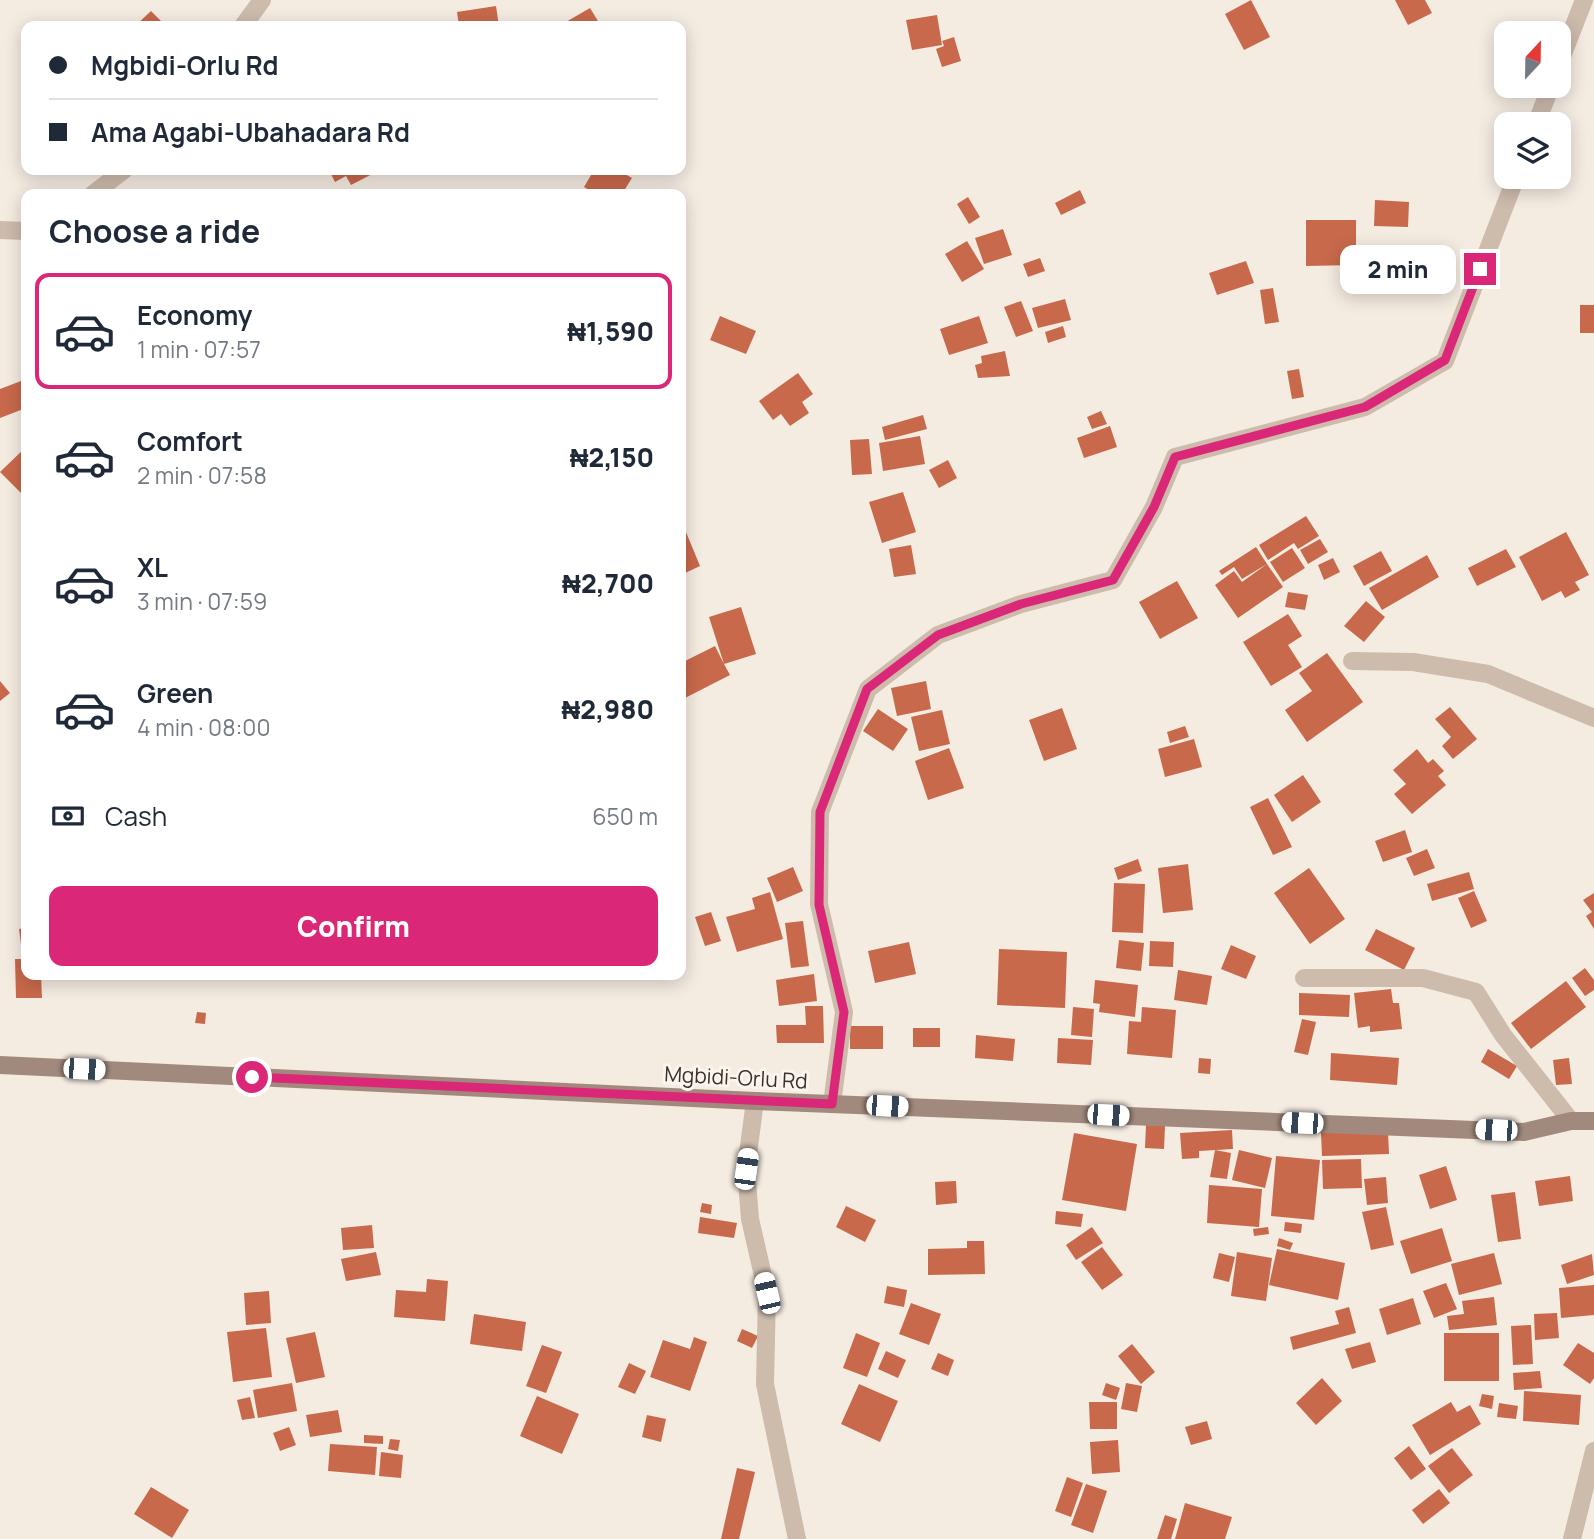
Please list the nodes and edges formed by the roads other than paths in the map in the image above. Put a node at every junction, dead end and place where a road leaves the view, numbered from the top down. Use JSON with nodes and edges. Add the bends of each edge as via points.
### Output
{"nodes":[{"id":1,"x":262,"y":0,"type":"edge"},
{"id":2,"x":1584,"y":0,"type":"edge"},
{"id":3,"x":247,"y":21,"type":"edge"},
{"id":4,"x":1572,"y":31,"type":"edge"},
{"id":5,"x":118,"y":175,"type":"edge"},
{"id":6,"x":99,"y":189,"type":"edge"},
{"id":7,"x":1511,"y":189,"type":"edge"},
{"id":8,"x":0,"y":230,"type":"edge"},
{"id":9,"x":21,"y":231,"type":"edge"},
{"id":10,"x":1352,"y":661,"type":"dead end"},
{"id":11,"x":1594,"y":718,"type":"edge"},
{"id":12,"x":1304,"y":978,"type":"dead end"},
{"id":13,"x":0,"y":1065,"type":"edge"},
{"id":14,"x":755,"y":1101,"type":"junction"},
{"id":15,"x":832,"y":1104,"type":"junction"},
{"id":16,"x":1571,"y":1121,"type":"junction"},
{"id":17,"x":1594,"y":1121,"type":"edge"},
{"id":18,"x":1594,"y":1451,"type":"edge"},
{"id":19,"x":797,"y":1539,"type":"edge"},
{"id":20,"x":1572,"y":1539,"type":"edge"}],
"edges":[{"from":1,"to":3,"type":"street"},
{"from":2,"to":4,"type":"street"},
{"from":5,"to":6,"type":"street"},
{"from":7,"to":15,"type":"street","via":[[1445,360],[1365,407],[1175,457],[1154,507],[1113,580],[1021,604],[938,635],[867,689],[820,812],[819,905],[844,1012]]},
{"from":8,"to":9,"type":"street"},
{"from":10,"to":11,"type":"street","via":[[1412,662],[1475,671]]},
{"from":12,"to":16,"type":"street","via":[[1423,978],[1476,992],[1503,1035]]},
{"from":13,"to":14,"type":"main road","name":"Mgbidi-Orlu Rd"},
{"from":14,"to":15,"type":"main road","name":"Mgbidi-Orlu Rd"},
{"from":14,"to":19,"type":"street","via":[[746,1169],[750,1219],[767,1293],[765,1384]]},
{"from":15,"to":16,"type":"main road","name":"Mgbidi-Orlu Rd","via":[[1524,1132]]},
{"from":16,"to":17,"type":"main road","name":"Mgbidi-Orlu Rd"},
{"from":18,"to":20,"type":"street"}]}
